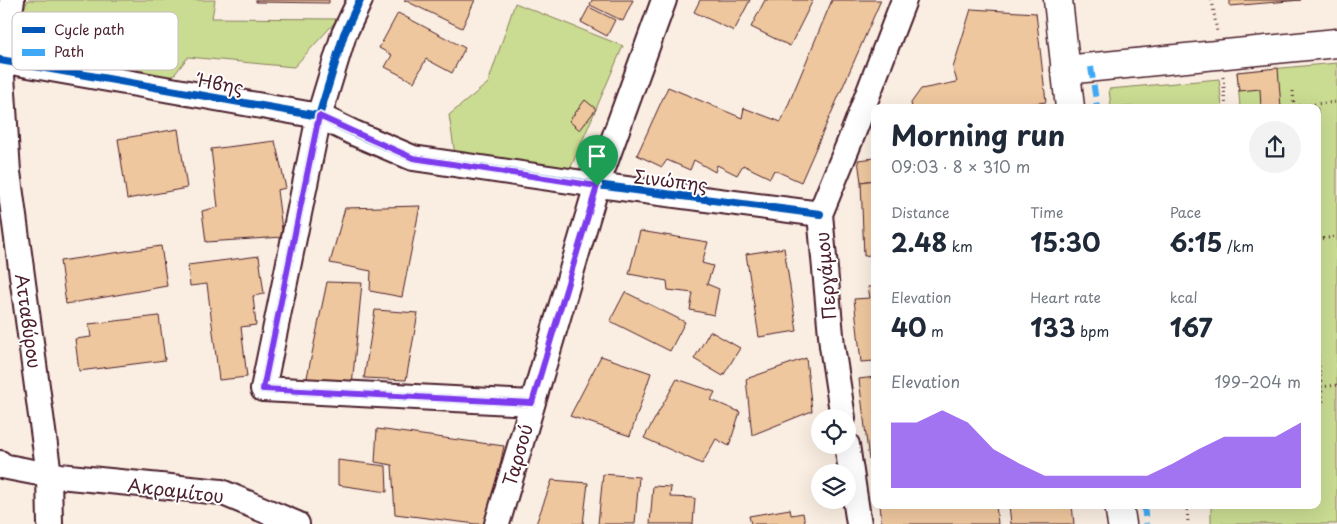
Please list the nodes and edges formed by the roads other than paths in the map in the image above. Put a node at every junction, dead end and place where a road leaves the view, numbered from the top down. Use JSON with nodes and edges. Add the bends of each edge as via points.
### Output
{"nodes":[{"id":1,"x":12,"y":0,"type":"edge"},
{"id":2,"x":360,"y":0,"type":"edge"},
{"id":3,"x":664,"y":0,"type":"edge"},
{"id":4,"x":904,"y":0,"type":"edge"},
{"id":5,"x":1058,"y":0,"type":"edge"},
{"id":6,"x":1337,"y":43,"type":"edge"},
{"id":7,"x":0,"y":60,"type":"edge"},
{"id":8,"x":1078,"y":69,"type":"junction"},
{"id":9,"x":57,"y":70,"type":"edge"},
{"id":10,"x":1071,"y":104,"type":"edge"},
{"id":11,"x":319,"y":116,"type":"junction"},
{"id":12,"x":597,"y":186,"type":"junction"},
{"id":13,"x":820,"y":214,"type":"junction"},
{"id":14,"x":532,"y":403,"type":"junction"},
{"id":15,"x":842,"y":409,"type":"edge"},
{"id":16,"x":848,"y":454,"type":"edge"},
{"id":17,"x":0,"y":463,"type":"edge"},
{"id":18,"x":49,"y":476,"type":"junction"},
{"id":19,"x":1120,"y":509,"type":"edge"},
{"id":20,"x":50,"y":524,"type":"edge"},
{"id":21,"x":297,"y":524,"type":"edge"},
{"id":22,"x":497,"y":524,"type":"edge"},
{"id":23,"x":859,"y":524,"type":"edge"},
{"id":24,"x":1122,"y":524,"type":"edge"}],
"edges":[{"from":1,"to":7,"type":"street","name":"Ατταβύρου"},
{"from":2,"to":11,"type":"street","via":[[344,34]]},
{"from":3,"to":12,"type":"street","name":"Ταρσού"},
{"from":4,"to":13,"type":"street","name":"Περγάμου"},
{"from":5,"to":8,"type":"main road"},
{"from":6,"to":8,"type":"main road"},
{"from":7,"to":18,"type":"street","name":"Ατταβύρου","via":[[8,172]]},
{"from":8,"to":10,"type":"main road"},
{"from":9,"to":11,"type":"street","name":"Ήβης"},
{"from":11,"to":12,"type":"street","name":"Σινώπης","via":[[413,158]]},
{"from":11,"to":14,"type":"street","via":[[263,389]]},
{"from":12,"to":13,"type":"street","name":"Σινώπης"},
{"from":12,"to":14,"type":"street","name":"Ταρσού"},
{"from":13,"to":15,"type":"street","name":"Περγάμου","via":[[832,346]]},
{"from":14,"to":22,"type":"street","name":"Ταρσού"},
{"from":16,"to":23,"type":"street"},
{"from":17,"to":18,"type":"street","name":"Ακραμίτου"},
{"from":18,"to":20,"type":"street","name":"Ατταβύρου"},
{"from":18,"to":21,"type":"street","name":"Ακραμίτου","via":[[221,492]]},
{"from":19,"to":24,"type":"main road"}]}
